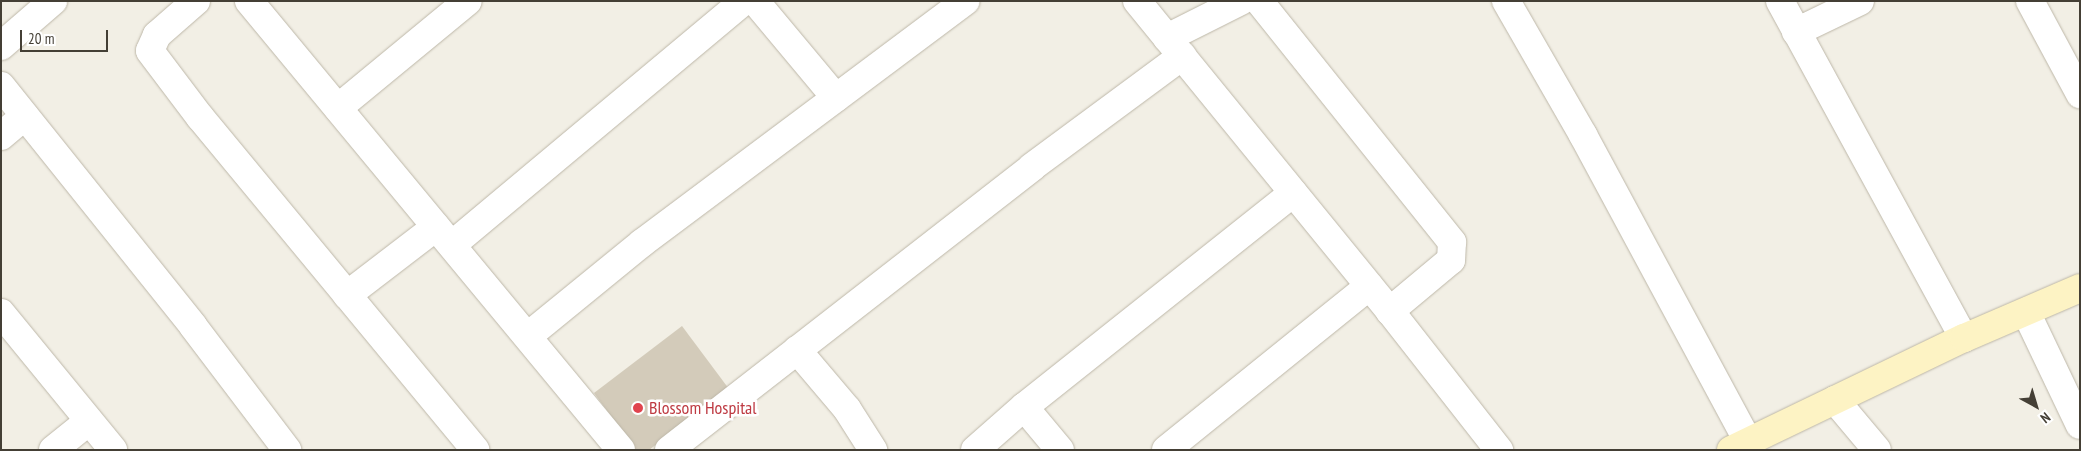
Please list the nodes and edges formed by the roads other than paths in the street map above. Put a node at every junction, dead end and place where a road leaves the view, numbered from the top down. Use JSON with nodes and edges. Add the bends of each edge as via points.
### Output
{"nodes":[{"id":1,"x":53,"y":1,"type":"edge"},
{"id":2,"x":196,"y":1,"type":"edge"},
{"id":3,"x":249,"y":1,"type":"edge"},
{"id":4,"x":468,"y":1,"type":"edge"},
{"id":5,"x":744,"y":1,"type":"edge"},
{"id":6,"x":755,"y":1,"type":"edge"},
{"id":7,"x":965,"y":1,"type":"edge"},
{"id":8,"x":1137,"y":1,"type":"edge"},
{"id":9,"x":1241,"y":1,"type":"edge"},
{"id":10,"x":1259,"y":1,"type":"edge"},
{"id":11,"x":1506,"y":1,"type":"edge"},
{"id":12,"x":1780,"y":1,"type":"edge"},
{"id":13,"x":1860,"y":1,"type":"edge"},
{"id":14,"x":2030,"y":1,"type":"edge"},
{"id":15,"x":1796,"y":32,"type":"junction"},
{"id":16,"x":1,"y":46,"type":"edge"},
{"id":17,"x":1175,"y":47,"type":"junction"},
{"id":18,"x":1,"y":86,"type":"edge"},
{"id":19,"x":2080,"y":94,"type":"edge"},
{"id":20,"x":836,"y":98,"type":"junction"},
{"id":21,"x":338,"y":108,"type":"junction"},
{"id":22,"x":25,"y":116,"type":"junction"},
{"id":23,"x":1,"y":136,"type":"edge"},
{"id":24,"x":1293,"y":193,"type":"junction"},
{"id":25,"x":444,"y":236,"type":"junction"},
{"id":26,"x":1369,"y":286,"type":"junction"},
{"id":27,"x":2080,"y":288,"type":"edge"},
{"id":28,"x":347,"y":295,"type":"junction"},
{"id":29,"x":1390,"y":311,"type":"junction"},
{"id":30,"x":2026,"y":312,"type":"junction"},
{"id":31,"x":7,"y":331,"type":"edge"},
{"id":32,"x":528,"y":336,"type":"junction"},
{"id":33,"x":1964,"y":338,"type":"junction"},
{"id":34,"x":797,"y":350,"type":"junction"},
{"id":35,"x":1835,"y":400,"type":"junction"},
{"id":36,"x":1024,"y":407,"type":"junction"},
{"id":37,"x":89,"y":421,"type":"junction"},
{"id":38,"x":2080,"y":425,"type":"edge"},
{"id":39,"x":1739,"y":446,"type":"edge"},
{"id":40,"x":53,"y":450,"type":"edge"},
{"id":41,"x":113,"y":450,"type":"edge"},
{"id":42,"x":288,"y":450,"type":"edge"},
{"id":43,"x":475,"y":450,"type":"edge"},
{"id":44,"x":621,"y":450,"type":"edge"},
{"id":45,"x":669,"y":450,"type":"edge"},
{"id":46,"x":872,"y":450,"type":"edge"},
{"id":47,"x":975,"y":450,"type":"edge"},
{"id":48,"x":1060,"y":450,"type":"edge"},
{"id":49,"x":1166,"y":450,"type":"edge"},
{"id":50,"x":1499,"y":450,"type":"edge"},
{"id":51,"x":1877,"y":450,"type":"edge"}],
"edges":[{"from":1,"to":16,"type":"street"},
{"from":2,"to":28,"type":"street","via":[[157,34],[150,51],[200,117]]},
{"from":3,"to":21,"type":"street"},
{"from":4,"to":21,"type":"street"},
{"from":5,"to":25,"type":"street"},
{"from":6,"to":20,"type":"street"},
{"from":7,"to":20,"type":"street"},
{"from":8,"to":17,"type":"street"},
{"from":9,"to":17,"type":"street"},
{"from":10,"to":29,"type":"street","via":[[1452,242],[1451,260]]},
{"from":11,"to":39,"type":"street","via":[[1583,135]]},
{"from":12,"to":15,"type":"street"},
{"from":13,"to":15,"type":"street"},
{"from":14,"to":19,"type":"street"},
{"from":15,"to":33,"type":"street"},
{"from":17,"to":24,"type":"street"},
{"from":17,"to":34,"type":"street","via":[[1032,167]]},
{"from":18,"to":22,"type":"street"},
{"from":20,"to":32,"type":"street","via":[[642,243]]},
{"from":21,"to":25,"type":"street"},
{"from":22,"to":23,"type":"street"},
{"from":22,"to":42,"type":"street"},
{"from":24,"to":26,"type":"street"},
{"from":24,"to":36,"type":"street"},
{"from":25,"to":28,"type":"street"},
{"from":25,"to":32,"type":"street"},
{"from":26,"to":29,"type":"street"},
{"from":26,"to":49,"type":"street"},
{"from":27,"to":30,"type":"street"},
{"from":28,"to":43,"type":"street"},
{"from":29,"to":50,"type":"street"},
{"from":30,"to":33,"type":"street"},
{"from":30,"to":38,"type":"street"},
{"from":31,"to":37,"type":"street"},
{"from":32,"to":44,"type":"street"},
{"from":33,"to":35,"type":"street"},
{"from":34,"to":45,"type":"street"},
{"from":34,"to":46,"type":"street","via":[[847,408]]},
{"from":35,"to":39,"type":"street"},
{"from":35,"to":51,"type":"street"},
{"from":36,"to":47,"type":"street"},
{"from":36,"to":48,"type":"street"},
{"from":37,"to":40,"type":"street"},
{"from":37,"to":41,"type":"street"}]}
